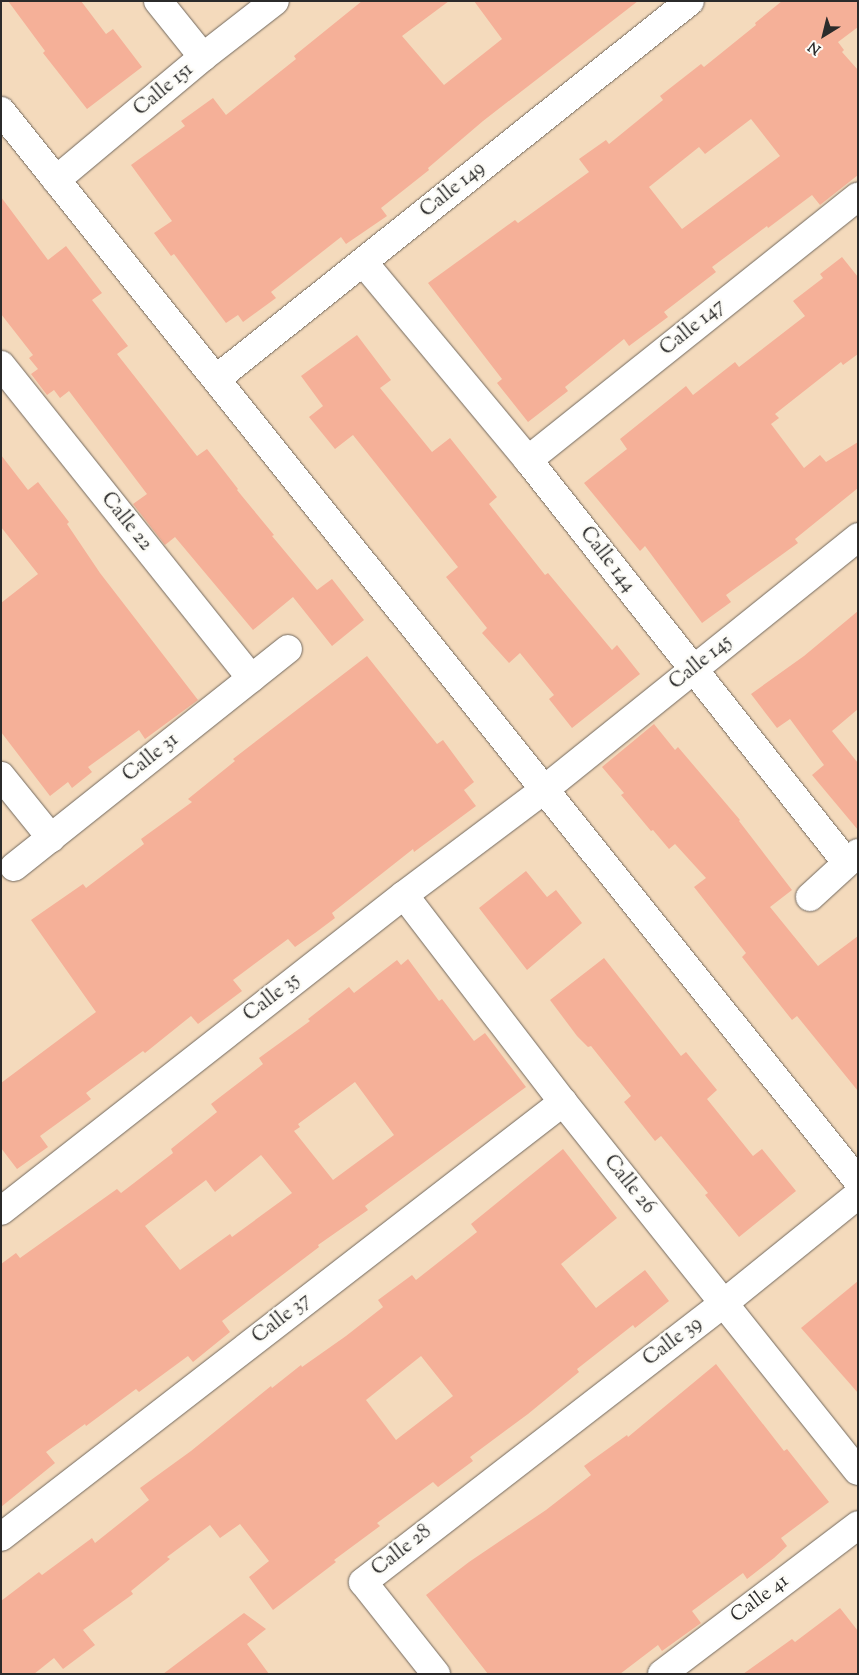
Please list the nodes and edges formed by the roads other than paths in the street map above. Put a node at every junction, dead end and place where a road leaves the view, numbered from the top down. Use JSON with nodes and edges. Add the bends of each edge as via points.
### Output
{"nodes":[{"id":1,"x":158,"y":1,"type":"edge"},
{"id":2,"x":274,"y":1,"type":"edge"},
{"id":3,"x":690,"y":1,"type":"edge"},
{"id":4,"x":203,"y":57,"type":"junction"},
{"id":5,"x":1,"y":111,"type":"edge"},
{"id":6,"x":56,"y":180,"type":"junction"},
{"id":7,"x":858,"y":197,"type":"edge"},
{"id":8,"x":364,"y":262,"type":"junction"},
{"id":9,"x":1,"y":366,"type":"edge"},
{"id":10,"x":216,"y":379,"type":"junction"},
{"id":11,"x":528,"y":460,"type":"junction"},
{"id":12,"x":858,"y":537,"type":"edge"},
{"id":13,"x":288,"y":649,"type":"dead end"},
{"id":14,"x":692,"y":669,"type":"junction"},
{"id":15,"x":251,"y":678,"type":"junction"},
{"id":16,"x":1,"y":776,"type":"edge"},
{"id":17,"x":545,"y":789,"type":"junction"},
{"id":18,"x":51,"y":838,"type":"junction"},
{"id":19,"x":852,"y":858,"type":"edge"},
{"id":20,"x":14,"y":867,"type":"dead end"},
{"id":21,"x":404,"y":895,"type":"junction"},
{"id":22,"x":810,"y":897,"type":"dead end"},
{"id":23,"x":563,"y":1102,"type":"junction"},
{"id":24,"x":858,"y":1181,"type":"edge"},
{"id":25,"x":858,"y":1195,"type":"edge"},
{"id":26,"x":1,"y":1211,"type":"edge"},
{"id":27,"x":724,"y":1303,"type":"junction"},
{"id":28,"x":858,"y":1472,"type":"edge"},
{"id":29,"x":486,"y":1485,"type":"joint"},
{"id":30,"x":858,"y":1525,"type":"edge"},
{"id":31,"x":1,"y":1537,"type":"edge"},
{"id":32,"x":436,"y":1674,"type":"edge"},
{"id":33,"x":662,"y":1674,"type":"edge"}],
"edges":[{"from":1,"to":4,"type":"street"},
{"from":2,"to":4,"type":"street","name":"Calle 151"},
{"from":3,"to":8,"type":"street","name":"Calle 149"},
{"from":4,"to":6,"type":"street","name":"Calle 151"},
{"from":5,"to":6,"type":"street"},
{"from":6,"to":10,"type":"street"},
{"from":7,"to":11,"type":"street","name":"Calle 147"},
{"from":8,"to":10,"type":"street","name":"Calle 149"},
{"from":8,"to":11,"type":"street","name":"Calle 144"},
{"from":9,"to":15,"type":"street","name":"Calle 22"},
{"from":10,"to":17,"type":"street"},
{"from":11,"to":14,"type":"street","name":"Calle 144"},
{"from":12,"to":14,"type":"street","name":"Calle 145"},
{"from":13,"to":15,"type":"street","name":"Calle 31"},
{"from":14,"to":17,"type":"street","name":"Calle 145"},
{"from":14,"to":19,"type":"street","name":"Calle 144"},
{"from":15,"to":18,"type":"street","name":"Calle 31"},
{"from":16,"to":18,"type":"street"},
{"from":17,"to":21,"type":"street","name":"Calle 35"},
{"from":17,"to":24,"type":"street"},
{"from":18,"to":20,"type":"street","name":"Calle 31"},
{"from":19,"to":22,"type":"street"},
{"from":21,"to":23,"type":"street","name":"Calle 26"},
{"from":21,"to":26,"type":"street","name":"Calle 35"},
{"from":23,"to":27,"type":"street","name":"Calle 26"},
{"from":23,"to":31,"type":"street","name":"Calle 37"},
{"from":25,"to":27,"type":"street","name":"Calle 39"},
{"from":27,"to":28,"type":"street","name":"Calle 26"},
{"from":27,"to":29,"type":"street","name":"Calle 39"},
{"from":29,"to":32,"type":"street","name":"Calle 28","via":[[363,1582]]},
{"from":30,"to":33,"type":"street","name":"Calle 41"}]}
